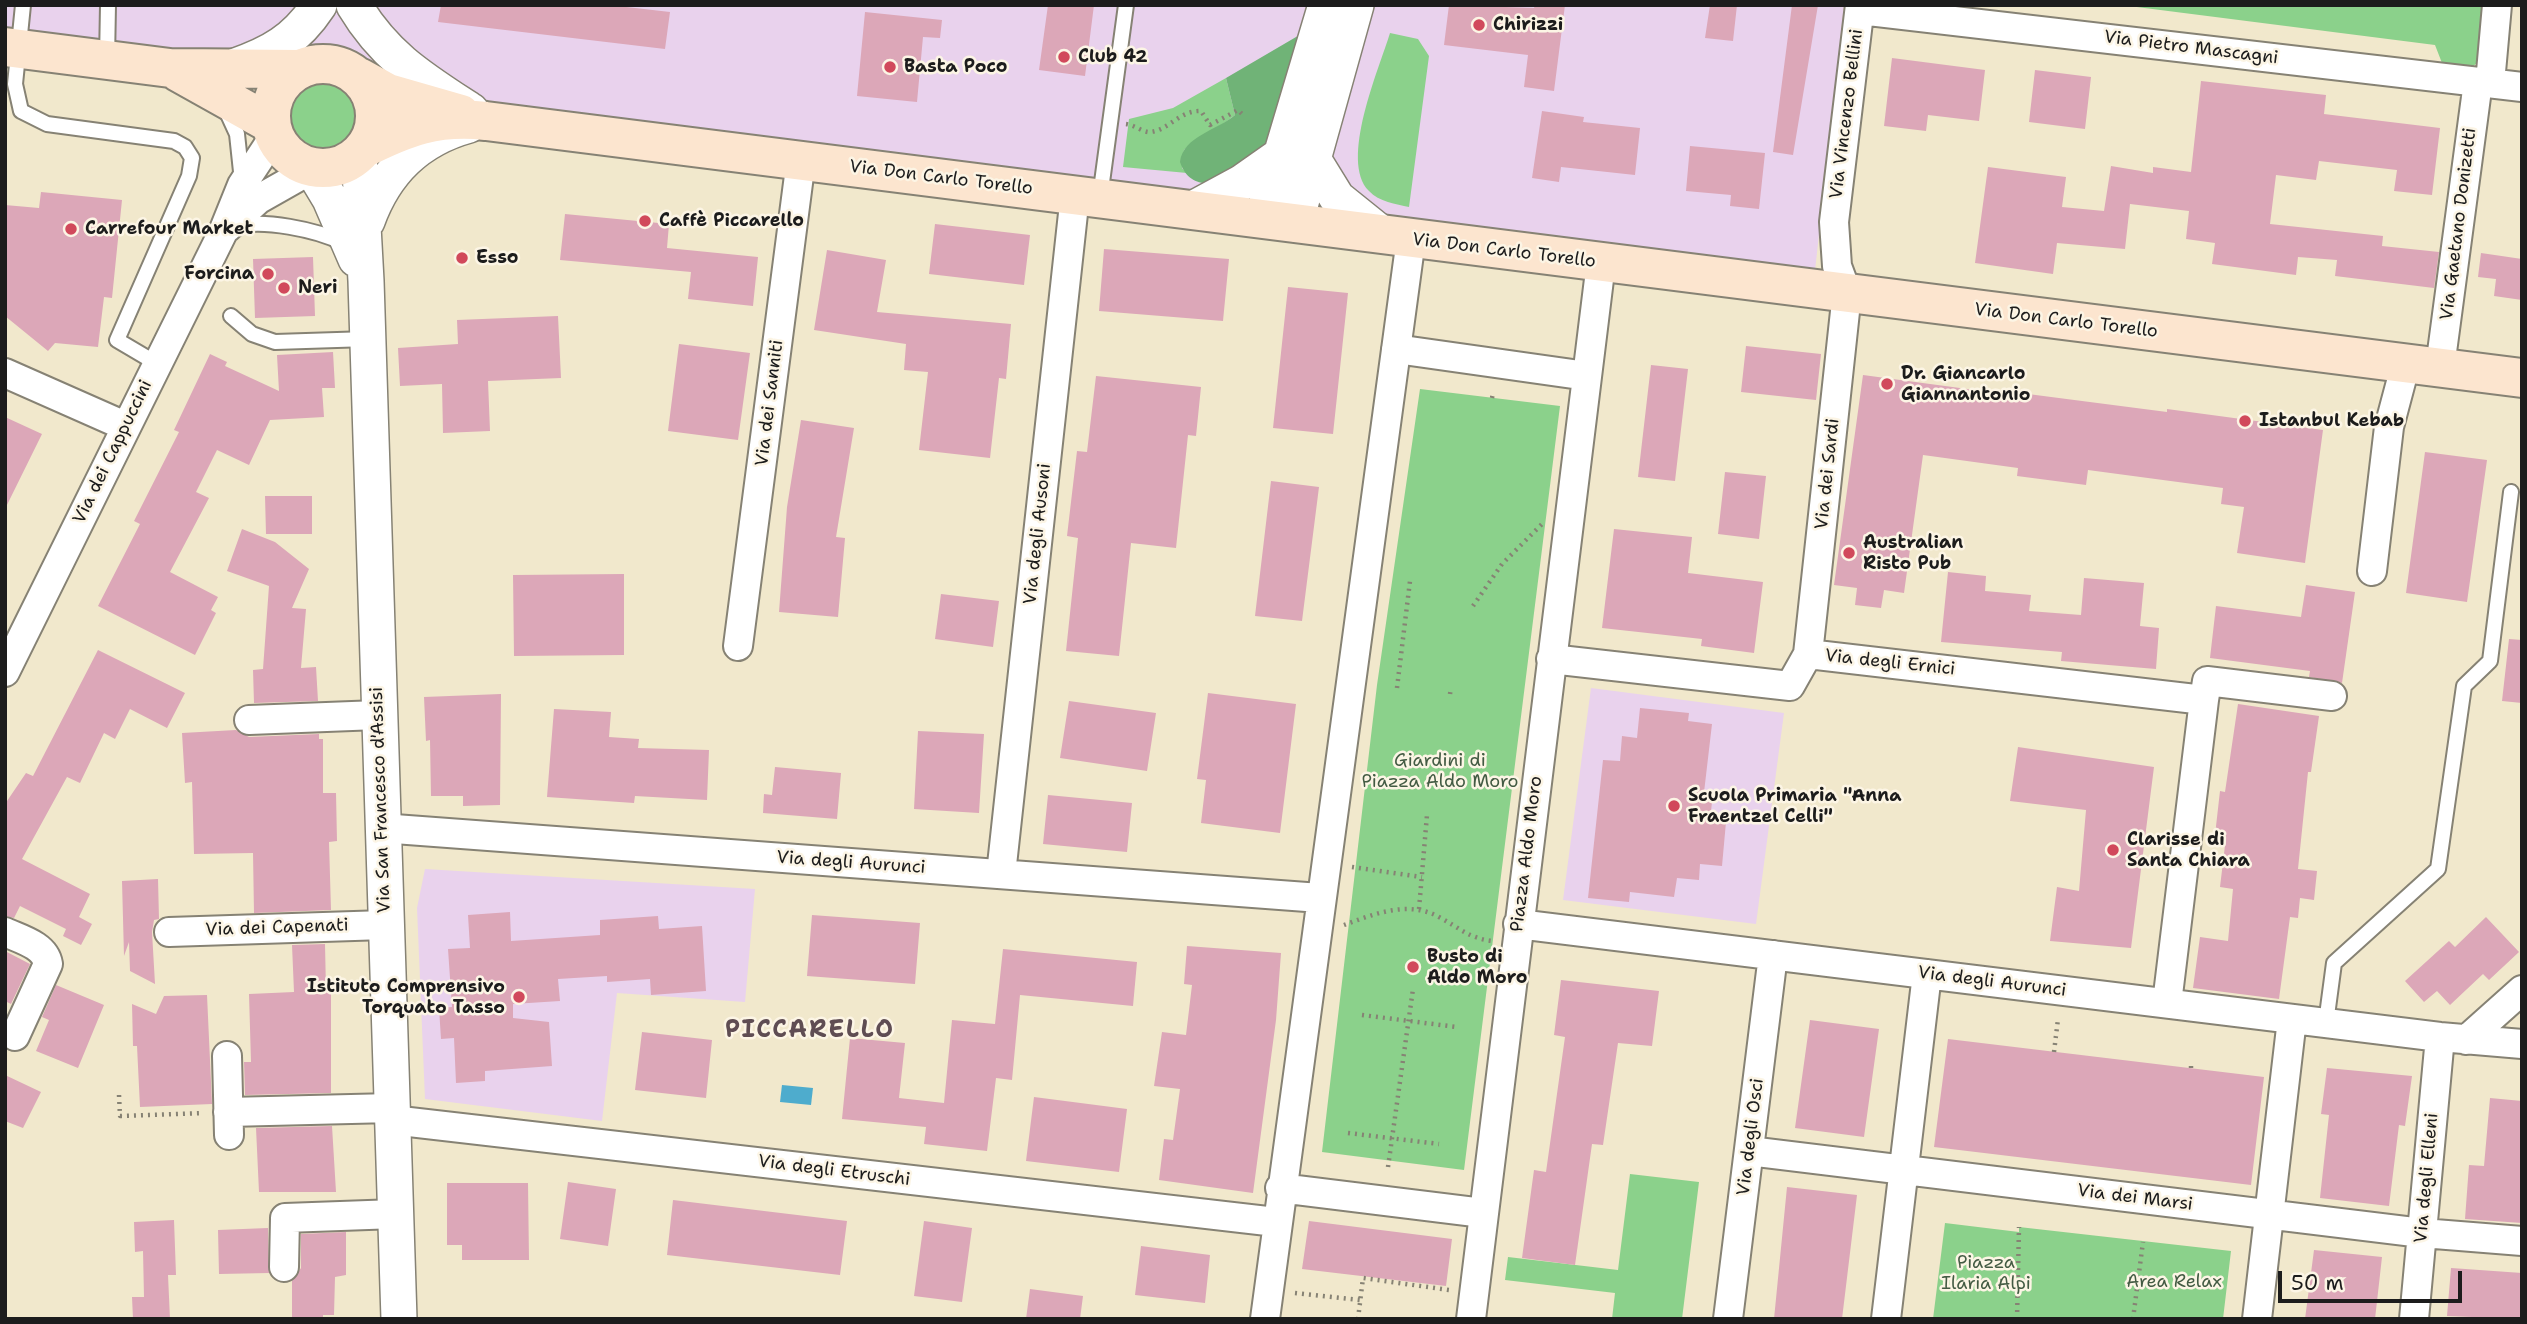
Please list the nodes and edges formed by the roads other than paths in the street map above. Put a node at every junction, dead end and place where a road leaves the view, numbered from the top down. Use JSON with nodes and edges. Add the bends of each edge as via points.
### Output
{"nodes":[{"id":1,"x":23,"y":5,"type":"edge"},
{"id":2,"x":108,"y":5,"type":"edge"},
{"id":3,"x":319,"y":5,"type":"edge"},
{"id":4,"x":326,"y":5,"type":"edge"},
{"id":5,"x":352,"y":5,"type":"edge"},
{"id":6,"x":1126,"y":5,"type":"edge"},
{"id":7,"x":1326,"y":5,"type":"edge"},
{"id":8,"x":1356,"y":5,"type":"edge"},
{"id":9,"x":2497,"y":5,"type":"edge"},
{"id":10,"x":1860,"y":8,"type":"edge"},
{"id":11,"x":12,"y":48,"type":"edge"},
{"id":12,"x":107,"y":60,"type":"junction"},
{"id":13,"x":300,"y":69,"type":"junction"},
{"id":14,"x":359,"y":77,"type":"junction"},
{"id":15,"x":214,"y":79,"type":"junction"},
{"id":16,"x":2484,"y":82,"type":"junction"},
{"id":17,"x":2522,"y":88,"type":"edge"},
{"id":18,"x":486,"y":121,"type":"junction"},
{"id":19,"x":273,"y":130,"type":"junction"},
{"id":20,"x":361,"y":151,"type":"junction"},
{"id":21,"x":1278,"y":157,"type":"junction"},
{"id":22,"x":1313,"y":159,"type":"junction"},
{"id":23,"x":801,"y":160,"type":"junction"},
{"id":24,"x":313,"y":169,"type":"junction"},
{"id":25,"x":242,"y":185,"type":"junction"},
{"id":26,"x":1088,"y":196,"type":"junction"},
{"id":27,"x":1193,"y":209,"type":"junction"},
{"id":28,"x":1278,"y":221,"type":"junction"},
{"id":29,"x":1834,"y":222,"type":"junction"},
{"id":30,"x":223,"y":232,"type":"junction"},
{"id":31,"x":1397,"y":237,"type":"junction"},
{"id":32,"x":357,"y":240,"type":"junction"},
{"id":33,"x":1601,"y":263,"type":"junction"},
{"id":34,"x":1788,"y":286,"type":"junction"},
{"id":35,"x":1847,"y":293,"type":"junction"},
{"id":36,"x":231,"y":316,"type":"dead end"},
{"id":37,"x":368,"y":339,"type":"junction"},
{"id":38,"x":1396,"y":349,"type":"junction"},
{"id":39,"x":156,"y":363,"type":"junction"},
{"id":40,"x":2423,"y":365,"type":"junction"},
{"id":41,"x":5,"y":373,"type":"edge"},
{"id":42,"x":1587,"y":376,"type":"junction"},
{"id":43,"x":2522,"y":378,"type":"edge"},
{"id":44,"x":125,"y":426,"type":"junction"},
{"id":45,"x":2511,"y":492,"type":"dead end"},
{"id":46,"x":2372,"y":571,"type":"dead end"},
{"id":47,"x":14,"y":634,"type":"edge"},
{"id":48,"x":738,"y":646,"type":"dead end"},
{"id":49,"x":1808,"y":654,"type":"junction"},
{"id":50,"x":1551,"y":659,"type":"junction"},
{"id":51,"x":5,"y":671,"type":"edge"},
{"id":52,"x":2332,"y":696,"type":"dead end"},
{"id":53,"x":2204,"y":700,"type":"junction"},
{"id":54,"x":378,"y":715,"type":"junction"},
{"id":55,"x":248,"y":720,"type":"dead end"},
{"id":56,"x":381,"y":828,"type":"junction"},
{"id":57,"x":1001,"y":874,"type":"junction"},
{"id":58,"x":1320,"y":898,"type":"junction"},
{"id":59,"x":385,"y":925,"type":"junction"},
{"id":60,"x":5,"y":932,"type":"edge"},
{"id":61,"x":169,"y":932,"type":"dead end"},
{"id":62,"x":1508,"y":932,"type":"junction"},
{"id":63,"x":1773,"y":955,"type":"junction"},
{"id":64,"x":1927,"y":974,"type":"junction"},
{"id":65,"x":2522,"y":990,"type":"edge"},
{"id":66,"x":2167,"y":1003,"type":"junction"},
{"id":67,"x":2292,"y":1019,"type":"junction"},
{"id":68,"x":2326,"y":1023,"type":"junction"},
{"id":69,"x":15,"y":1036,"type":"dead end"},
{"id":70,"x":2453,"y":1039,"type":"junction"},
{"id":71,"x":2522,"y":1044,"type":"edge"},
{"id":72,"x":227,"y":1056,"type":"dead end"},
{"id":73,"x":392,"y":1114,"type":"junction"},
{"id":74,"x":1749,"y":1152,"type":"junction"},
{"id":75,"x":1903,"y":1170,"type":"junction"},
{"id":76,"x":1280,"y":1188,"type":"junction"},
{"id":77,"x":1483,"y":1213,"type":"junction"},
{"id":78,"x":396,"y":1214,"type":"junction"},
{"id":79,"x":2269,"y":1214,"type":"junction"},
{"id":80,"x":1276,"y":1222,"type":"junction"},
{"id":81,"x":2422,"y":1233,"type":"junction"},
{"id":82,"x":2522,"y":1241,"type":"edge"},
{"id":83,"x":284,"y":1267,"type":"dead end"},
{"id":84,"x":399,"y":1319,"type":"edge"},
{"id":85,"x":1265,"y":1319,"type":"edge"},
{"id":86,"x":1471,"y":1319,"type":"edge"},
{"id":87,"x":1728,"y":1319,"type":"edge"},
{"id":88,"x":1886,"y":1319,"type":"edge"},
{"id":89,"x":2257,"y":1319,"type":"edge"},
{"id":90,"x":2414,"y":1319,"type":"edge"}],
"edges":[{"from":1,"to":11,"type":"lane"},
{"from":2,"to":12,"type":"lane"},
{"from":3,"to":15,"type":"street","via":[[300,32],[279,48]]},
{"from":4,"to":13,"type":"street","via":[[314,48]]},
{"from":5,"to":14,"type":"street"},
{"from":5,"to":18,"type":"street","via":[[393,57]]},
{"from":6,"to":26,"type":"lane","via":[[1112,122]]},
{"from":7,"to":21,"type":"street"},
{"from":8,"to":22,"type":"street"},
{"from":9,"to":16,"type":"street","name":"Via Gaetano Donizetti"},
{"from":10,"to":16,"type":"street","name":"Via Pietro Mascagni"},
{"from":10,"to":29,"type":"street","name":"Via Vincenzo Bellini"},
{"from":11,"to":12,"type":"main road"},
{"from":11,"to":39,"type":"lane","via":[[15,94],[28,117],[47,124],[174,141],[192,158],[189,176],[117,340]]},
{"from":12,"to":15,"type":"main road"},
{"from":13,"to":14,"type":"main road","via":[[321,63],[338,65]]},
{"from":13,"to":15,"type":"main road"},
{"from":13,"to":19,"type":"main road","via":[[279,88],[272,107]]},
{"from":14,"to":18,"type":"main road","name":"Via Don Carlo Torello","via":[[388,93]]},
{"from":14,"to":20,"type":"main road","via":[[373,97],[376,118]]},
{"from":15,"to":19,"type":"main road"},
{"from":15,"to":25,"type":"lane","via":[[233,122]]},
{"from":16,"to":17,"type":"street","name":"Via Pietro Mascagni"},
{"from":16,"to":40,"type":"street","name":"Via Gaetano Donizetti"},
{"from":18,"to":20,"type":"main road","name":"Via Don Carlo Torello","via":[[430,122]]},
{"from":18,"to":23,"type":"main road","name":"Via Don Carlo Torello"},
{"from":18,"to":32,"type":"street","name":"Via San Francesco d'Assisi","via":[[441,135],[398,165],[381,187]]},
{"from":19,"to":24,"type":"main road","via":[[283,149]]},
{"from":19,"to":25,"type":"street","name":"Via dei Cappuccini"},
{"from":20,"to":24,"type":"main road","via":[[339,166]]},
{"from":20,"to":32,"type":"street","name":"Via San Francesco d'Assisi"},
{"from":21,"to":27,"type":"street"},
{"from":21,"to":28,"type":"street"},
{"from":22,"to":28,"type":"street"},
{"from":22,"to":31,"type":"street","via":[[1337,198]]},
{"from":23,"to":26,"type":"main road","name":"Via Don Carlo Torello"},
{"from":23,"to":48,"type":"street","name":"Via dei Sanniti"},
{"from":24,"to":30,"type":"street","name":"Via dei Cappuccini","via":[[259,199]]},
{"from":24,"to":32,"type":"street","name":"Via San Francesco d'Assisi"},
{"from":25,"to":30,"type":"street","name":"Via dei Cappuccini"},
{"from":26,"to":27,"type":"main road","name":"Via Don Carlo Torello"},
{"from":26,"to":57,"type":"street","name":"Via degli Ausoni"},
{"from":27,"to":28,"type":"main road","name":"Via Don Carlo Torello"},
{"from":28,"to":31,"type":"main road","name":"Via Don Carlo Torello"},
{"from":29,"to":34,"type":"street","name":"Via Vincenzo Bellini","via":[[1812,269]]},
{"from":29,"to":35,"type":"street","name":"Via Vincenzo Bellini","via":[[1837,266]]},
{"from":30,"to":32,"type":"lane","via":[[243,224],[263,224]]},
{"from":30,"to":39,"type":"street","name":"Via dei Cappuccini"},
{"from":31,"to":33,"type":"main road","name":"Via Don Carlo Torello"},
{"from":31,"to":38,"type":"street"},
{"from":32,"to":37,"type":"street","name":"Via San Francesco d'Assisi","via":[[366,281]]},
{"from":33,"to":34,"type":"main road","name":"Via Don Carlo Torello"},
{"from":33,"to":42,"type":"street","name":"Piazza Aldo Moro"},
{"from":34,"to":35,"type":"main road","name":"Via Don Carlo Torello"},
{"from":35,"to":40,"type":"main road","name":"Via Don Carlo Torello"},
{"from":35,"to":49,"type":"street","name":"Via dei Sardi"},
{"from":36,"to":37,"type":"lane","via":[[252,334],[275,342]]},
{"from":37,"to":54,"type":"street","name":"Via San Francesco d'Assisi"},
{"from":38,"to":42,"type":"street"},
{"from":38,"to":58,"type":"street"},
{"from":39,"to":44,"type":"street","name":"Via dei Cappuccini"},
{"from":40,"to":43,"type":"main road","name":"Via Don Carlo Torello"},
{"from":40,"to":46,"type":"street","name":"Via Gaetano Donizetti","via":[[2389,427]]},
{"from":41,"to":44,"type":"street"},
{"from":42,"to":50,"type":"street","name":"Piazza Aldo Moro"},
{"from":44,"to":47,"type":"street","name":"Via dei Cappuccini"},
{"from":45,"to":68,"type":"lane","via":[[2490,661],[2464,686],[2438,869],[2334,962]]},
{"from":47,"to":51,"type":"street","name":"Via dei Cappuccini"},
{"from":49,"to":50,"type":"street","name":"Via degli Ernici","via":[[1790,686]]},
{"from":49,"to":53,"type":"street","name":"Via degli Ernici"},
{"from":50,"to":62,"type":"street","name":"Piazza Aldo Moro"},
{"from":52,"to":53,"type":"street","via":[[2207,681]]},
{"from":53,"to":66,"type":"street"},
{"from":54,"to":55,"type":"street"},
{"from":54,"to":56,"type":"street","name":"Via San Francesco d'Assisi"},
{"from":56,"to":57,"type":"street","name":"Via degli Aurunci"},
{"from":56,"to":59,"type":"street","name":"Via San Francesco d'Assisi"},
{"from":57,"to":58,"type":"street","name":"Via degli Aurunci"},
{"from":58,"to":76,"type":"street"},
{"from":59,"to":61,"type":"street","name":"Via dei Capenati"},
{"from":59,"to":73,"type":"street","name":"Via San Francesco d'Assisi"},
{"from":60,"to":69,"type":"street","via":[[36,946],[48,964]]},
{"from":62,"to":63,"type":"street","name":"Via degli Aurunci"},
{"from":62,"to":77,"type":"street","name":"Piazza Aldo Moro"},
{"from":63,"to":64,"type":"street","name":"Via degli Aurunci"},
{"from":63,"to":74,"type":"street","name":"Via degli Osci"},
{"from":64,"to":66,"type":"street","name":"Via degli Aurunci"},
{"from":64,"to":75,"type":"street"},
{"from":65,"to":70,"type":"street"},
{"from":66,"to":67,"type":"street","name":"Via degli Aurunci"},
{"from":67,"to":68,"type":"street","name":"Via degli Aurunci"},
{"from":67,"to":79,"type":"street"},
{"from":68,"to":70,"type":"street","name":"Via degli Aurunci"},
{"from":70,"to":71,"type":"street","name":"Via degli Aurunci"},
{"from":70,"to":81,"type":"street","name":"Via degli Elleni"},
{"from":72,"to":73,"type":"street","name":"Via degli Etruschi","via":[[229,1123]]},
{"from":73,"to":78,"type":"street","name":"Via San Francesco d'Assisi"},
{"from":73,"to":80,"type":"street","name":"Via degli Etruschi"},
{"from":74,"to":75,"type":"street","name":"Via dei Marsi"},
{"from":74,"to":87,"type":"street","name":"Via degli Osci"},
{"from":75,"to":79,"type":"street","name":"Via dei Marsi"},
{"from":75,"to":88,"type":"street"},
{"from":76,"to":77,"type":"street"},
{"from":76,"to":80,"type":"street"},
{"from":77,"to":86,"type":"street","name":"Piazza Aldo Moro"},
{"from":78,"to":83,"type":"street","via":[[285,1218]]},
{"from":78,"to":84,"type":"street","name":"Via San Francesco d'Assisi"},
{"from":79,"to":81,"type":"street","name":"Via dei Marsi"},
{"from":79,"to":89,"type":"street"},
{"from":80,"to":85,"type":"street"},
{"from":81,"to":82,"type":"street","name":"Via dei Marsi"},
{"from":81,"to":90,"type":"street","name":"Via degli Elleni"}]}
